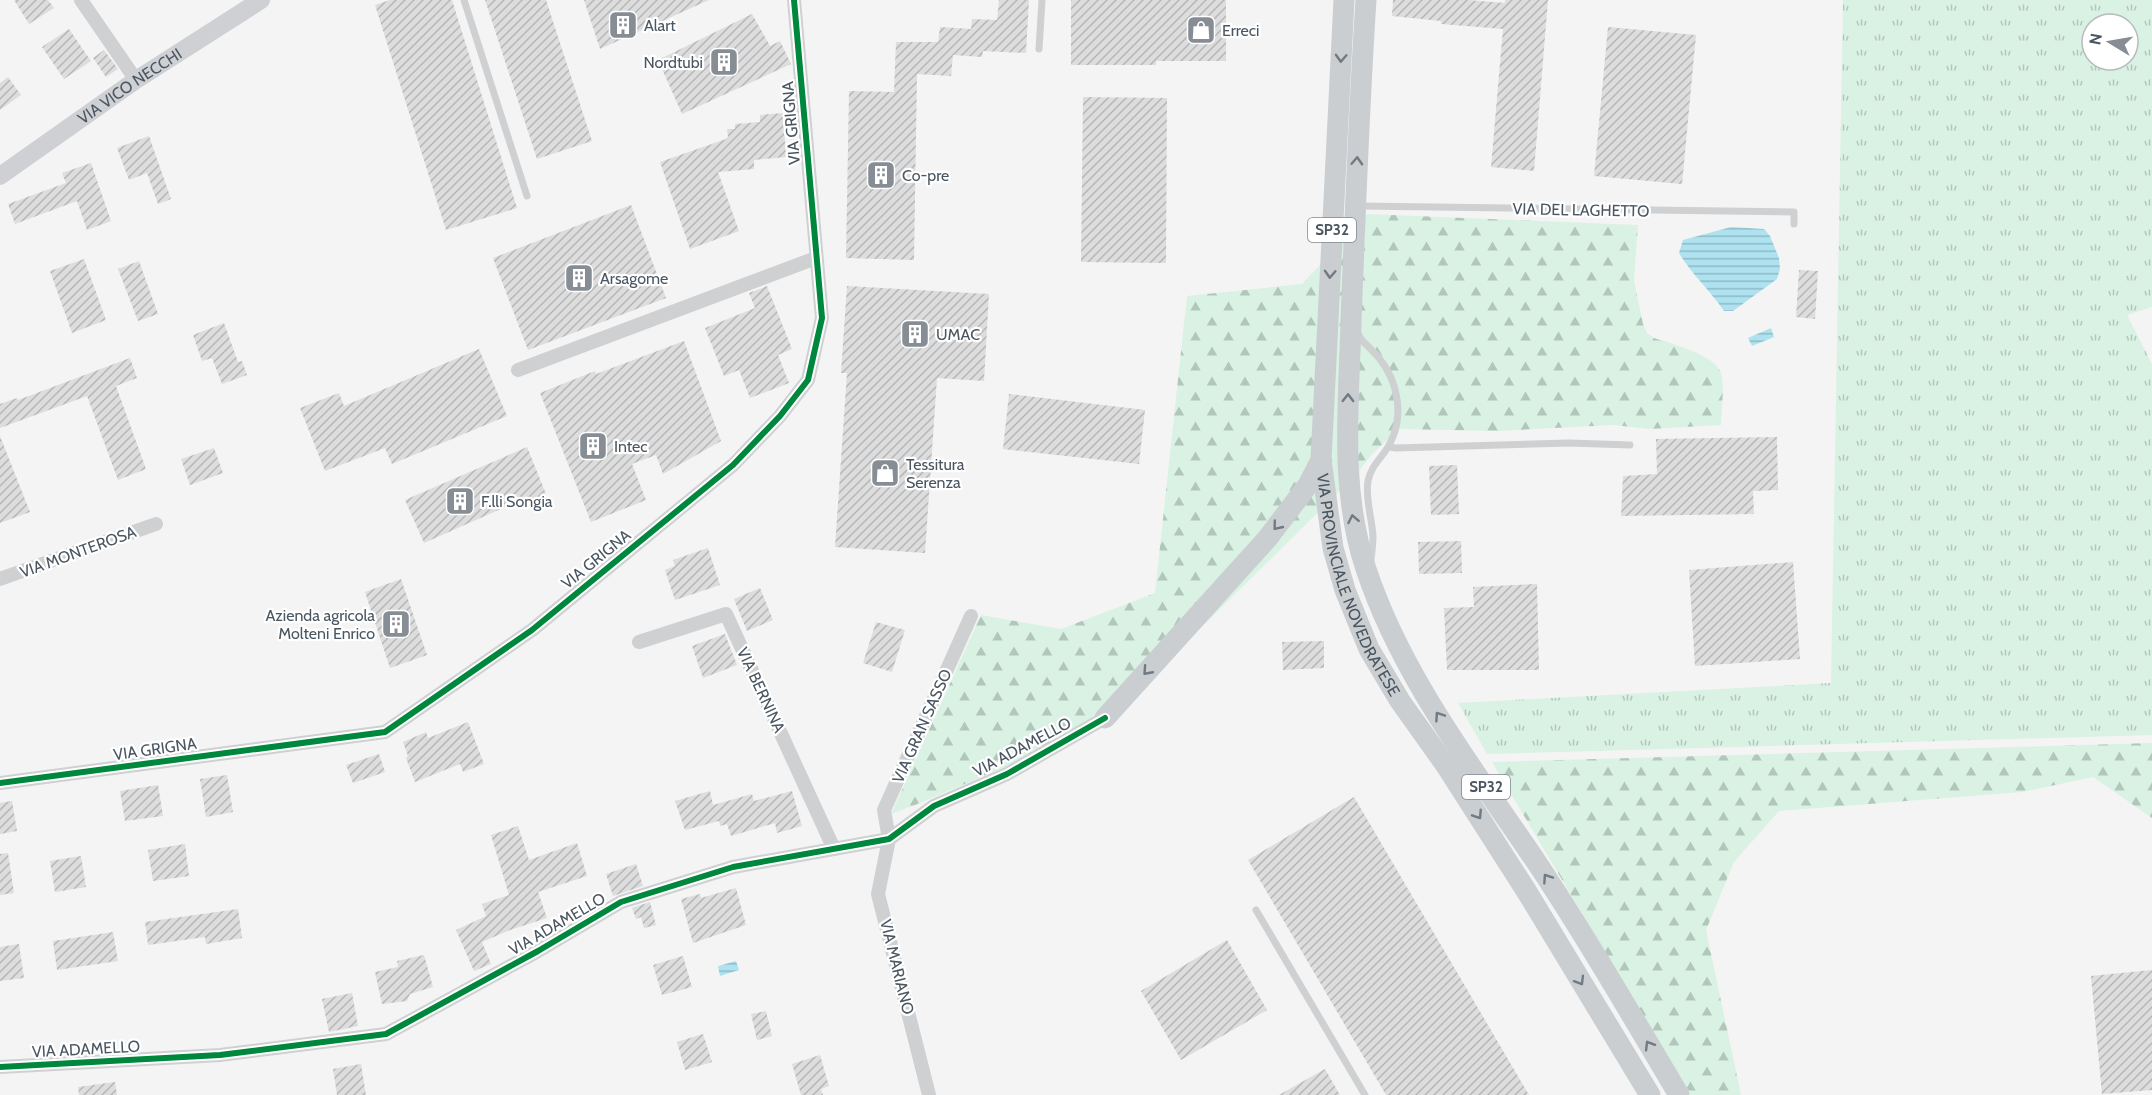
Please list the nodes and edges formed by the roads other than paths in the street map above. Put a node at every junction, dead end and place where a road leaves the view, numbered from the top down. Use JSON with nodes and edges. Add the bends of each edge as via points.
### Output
{"nodes":[{"id":1,"x":81,"y":0,"type":"edge"},
{"id":2,"x":261,"y":0,"type":"edge"},
{"id":3,"x":464,"y":0,"type":"edge"},
{"id":4,"x":794,"y":0,"type":"edge"},
{"id":5,"x":1042,"y":0,"type":"edge"},
{"id":6,"x":1344,"y":0,"type":"edge"},
{"id":7,"x":1366,"y":0,"type":"edge"},
{"id":8,"x":1039,"y":49,"type":"dead end"},
{"id":9,"x":136,"y":80,"type":"junction"},
{"id":10,"x":0,"y":176,"type":"edge"},
{"id":11,"x":527,"y":196,"type":"dead end"},
{"id":12,"x":1355,"y":206,"type":"junction"},
{"id":13,"x":1794,"y":224,"type":"dead end"},
{"id":14,"x":816,"y":258,"type":"junction"},
{"id":15,"x":1351,"y":326,"type":"junction"},
{"id":16,"x":518,"y":370,"type":"dead end"},
{"id":17,"x":1630,"y":445,"type":"dead end"},
{"id":18,"x":1389,"y":447,"type":"junction"},
{"id":19,"x":1321,"y":460,"type":"junction"},
{"id":20,"x":156,"y":524,"type":"dead end"},
{"id":21,"x":1366,"y":569,"type":"junction"},
{"id":22,"x":0,"y":579,"type":"edge"},
{"id":23,"x":971,"y":616,"type":"dead end"},
{"id":24,"x":639,"y":642,"type":"dead end"},
{"id":25,"x":1105,"y":718,"type":"joint"},
{"id":26,"x":0,"y":783,"type":"edge"},
{"id":27,"x":889,"y":839,"type":"junction"},
{"id":28,"x":834,"y":849,"type":"junction"},
{"id":29,"x":1256,"y":910,"type":"dead end"},
{"id":30,"x":0,"y":1067,"type":"edge"},
{"id":31,"x":929,"y":1095,"type":"edge"},
{"id":32,"x":1365,"y":1095,"type":"edge"},
{"id":33,"x":1650,"y":1095,"type":"edge"},
{"id":34,"x":1679,"y":1095,"type":"edge"}],
"edges":[{"from":1,"to":9,"type":"street"},
{"from":2,"to":9,"type":"street","name":"VIA VICO NECCHI"},
{"from":3,"to":11,"type":"lane"},
{"from":4,"to":14,"type":"street","name":"VIA GRIGNA"},
{"from":5,"to":8,"type":"lane"},
{"from":6,"to":19,"type":"main road","name":"VIA PROVINCIALE NOVEDRATESE","number":"SP32","one_way":true},
{"from":12,"to":7,"type":"main road","name":"VIA PROVINCIALE NOVEDRATESE","number":"SP32","one_way":true},
{"from":9,"to":10,"type":"street","name":"VIA VICO NECCHI"},
{"from":12,"to":13,"type":"lane","name":"VIA DEL LAGHETTO","via":[[1794,212]]},
{"from":12,"to":15,"type":"main road","name":"VIA PROVINCIALE NOVEDRATESE","number":"SP32"},
{"from":14,"to":16,"type":"street"},
{"from":14,"to":26,"type":"street","name":"VIA GRIGNA","via":[[822,318],[808,380],[780,416],[733,465],[532,630],[386,732]]},
{"from":15,"to":18,"type":"lane","name":"VIA PROVINCIALE NOVEDRATESE","via":[[1379,358],[1396,393],[1398,412]]},
{"from":21,"to":15,"type":"main road","name":"VIA PROVINCIALE NOVEDRATESE","number":"SP32","one_way":true,"via":[[1350,503],[1347,457]]},
{"from":17,"to":18,"type":"lane"},
{"from":18,"to":21,"type":"lane","name":"VIA PROVINCIALE NOVEDRATESE","via":[[1369,477],[1373,537],[1371,561]]},
{"from":19,"to":25,"type":"main road","one_way":true,"via":[[1308,485],[1267,539]]},
{"from":19,"to":33,"type":"main road","name":"VIA PROVINCIALE NOVEDRATESE","number":"SP32","one_way":true,"via":[[1333,549],[1369,649],[1527,892]]},
{"from":20,"to":22,"type":"street","name":"VIA MONTEROSA"},
{"from":34,"to":21,"type":"main road","name":"VIA PROVINCIALE NOVEDRATESE","number":"SP32","one_way":true,"via":[[1574,919],[1424,694],[1389,627]]},
{"from":23,"to":27,"type":"street","name":"VIA GRAN SASSO","via":[[884,810]]},
{"from":24,"to":28,"type":"street","name":"VIA BERNINA","via":[[726,614]]},
{"from":25,"to":27,"type":"street","name":"VIA ADAMELLO","via":[[1007,774],[934,806]]},
{"from":27,"to":28,"type":"street","name":"VIA ADAMELLO"},
{"from":27,"to":31,"type":"street","name":"VIA MARIANO","via":[[878,894]]},
{"from":28,"to":30,"type":"street","name":"VIA ADAMELLO","via":[[733,867],[621,902],[386,1034],[220,1055]]},
{"from":29,"to":32,"type":"lane"}]}
